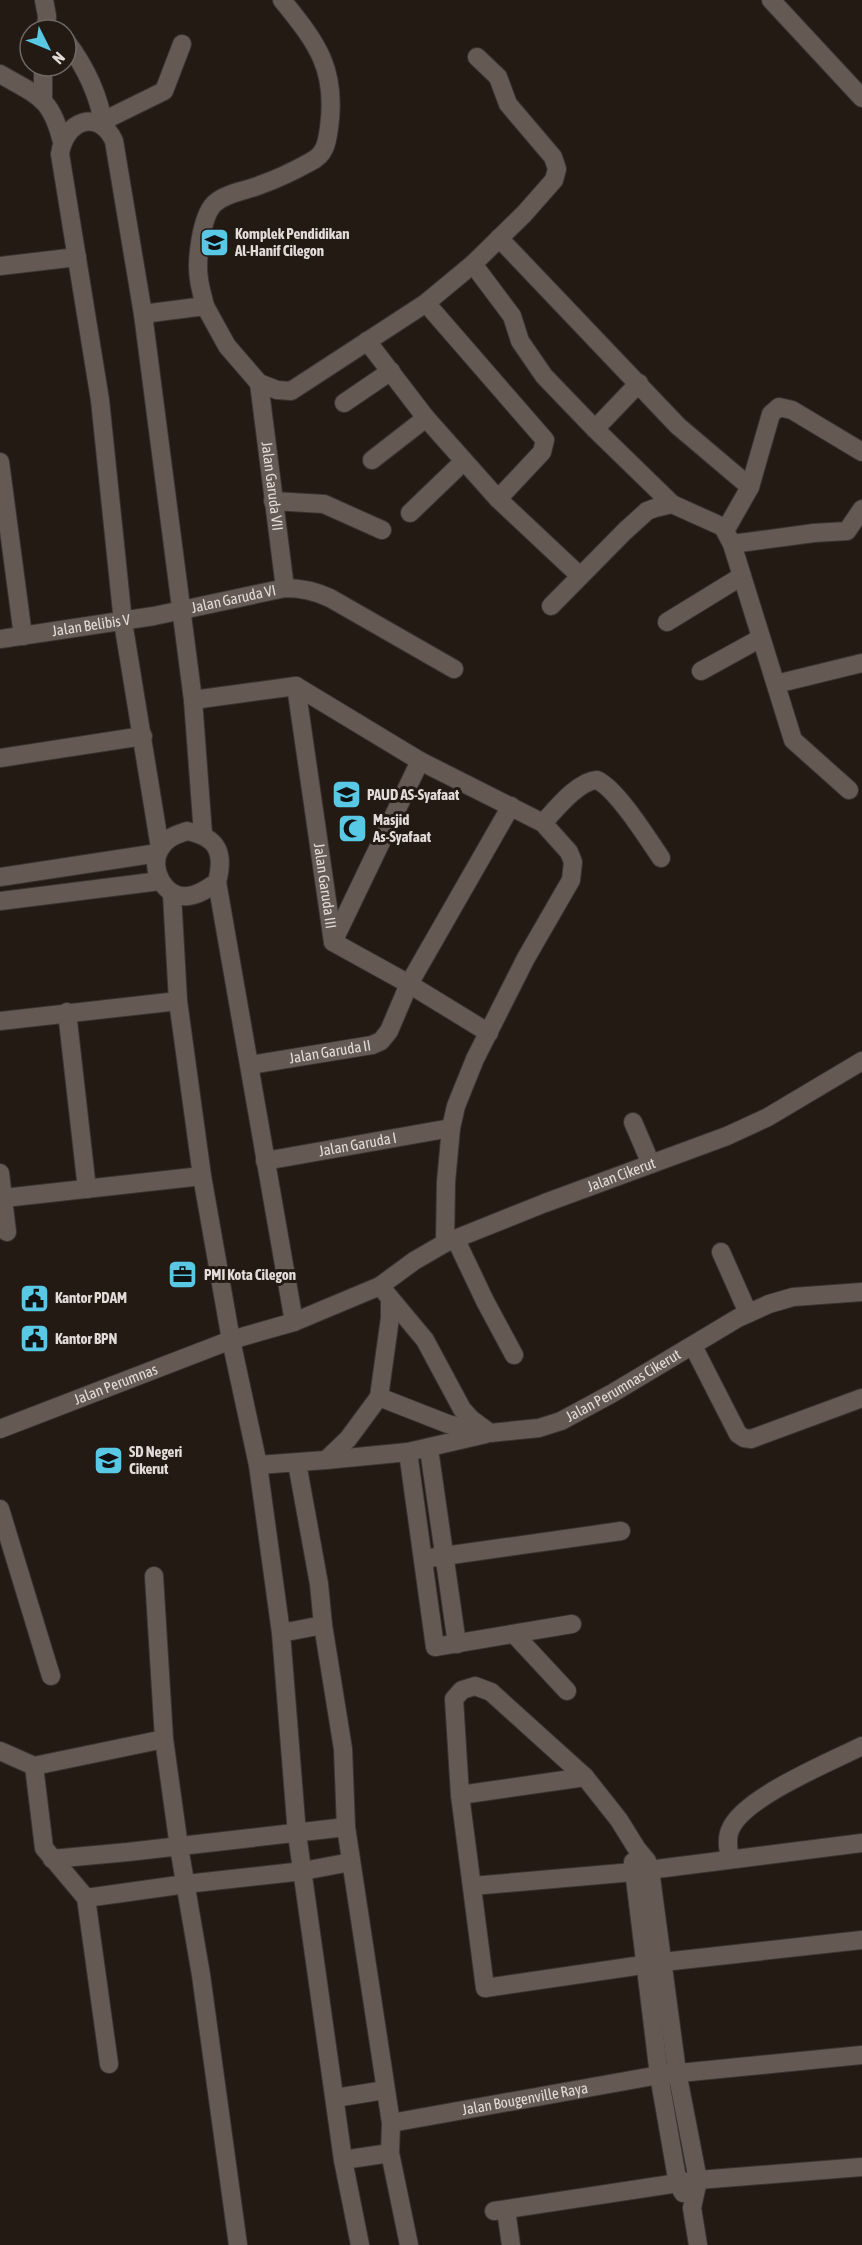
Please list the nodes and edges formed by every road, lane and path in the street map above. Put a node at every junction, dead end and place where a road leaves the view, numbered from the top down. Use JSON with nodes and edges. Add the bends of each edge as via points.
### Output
{"nodes":[{"id":1,"x":282,"y":0,"type":"edge"},
{"id":2,"x":771,"y":0,"type":"edge"},
{"id":3,"x":182,"y":44,"type":"dead end"},
{"id":4,"x":477,"y":57,"type":"dead end"},
{"id":5,"x":78,"y":59,"type":"edge"},
{"id":6,"x":0,"y":74,"type":"edge"},
{"id":7,"x":43,"y":78,"type":"edge"},
{"id":8,"x":862,"y":98,"type":"edge"},
{"id":9,"x":43,"y":99,"type":"junction"},
{"id":10,"x":103,"y":124,"type":"junction"},
{"id":11,"x":62,"y":142,"type":"junction"},
{"id":12,"x":499,"y":238,"type":"junction"},
{"id":13,"x":77,"y":257,"type":"junction"},
{"id":14,"x":473,"y":264,"type":"junction"},
{"id":15,"x":0,"y":266,"type":"edge"},
{"id":16,"x":426,"y":303,"type":"junction"},
{"id":17,"x":205,"y":306,"type":"junction"},
{"id":18,"x":143,"y":314,"type":"junction"},
{"id":19,"x":367,"y":341,"type":"junction"},
{"id":20,"x":391,"y":371,"type":"junction"},
{"id":21,"x":259,"y":383,"type":"junction"},
{"id":22,"x":639,"y":383,"type":"junction"},
{"id":23,"x":344,"y":403,"type":"dead end"},
{"id":24,"x":426,"y":418,"type":"junction"},
{"id":25,"x":595,"y":429,"type":"junction"},
{"id":26,"x":862,"y":452,"type":"edge"},
{"id":27,"x":372,"y":460,"type":"dead end"},
{"id":28,"x":464,"y":461,"type":"junction"},
{"id":29,"x":0,"y":462,"type":"edge"},
{"id":30,"x":750,"y":487,"type":"junction"},
{"id":31,"x":498,"y":499,"type":"junction"},
{"id":32,"x":273,"y":501,"type":"junction"},
{"id":33,"x":672,"y":504,"type":"junction"},
{"id":34,"x":862,"y":508,"type":"edge"},
{"id":35,"x":410,"y":513,"type":"dead end"},
{"id":36,"x":723,"y":527,"type":"junction"},
{"id":37,"x":382,"y":530,"type":"dead end"},
{"id":38,"x":5,"y":536,"type":"edge"},
{"id":39,"x":732,"y":544,"type":"junction"},
{"id":40,"x":580,"y":576,"type":"junction"},
{"id":41,"x":742,"y":576,"type":"junction"},
{"id":42,"x":285,"y":588,"type":"junction"},
{"id":43,"x":551,"y":606,"type":"dead end"},
{"id":44,"x":181,"y":610,"type":"junction"},
{"id":45,"x":123,"y":622,"type":"junction"},
{"id":46,"x":667,"y":622,"type":"dead end"},
{"id":47,"x":23,"y":636,"type":"junction"},
{"id":48,"x":761,"y":638,"type":"junction"},
{"id":49,"x":0,"y":639,"type":"edge"},
{"id":50,"x":862,"y":663,"type":"edge"},
{"id":51,"x":454,"y":669,"type":"dead end"},
{"id":52,"x":700,"y":671,"type":"dead end"},
{"id":53,"x":776,"y":684,"type":"junction"},
{"id":54,"x":296,"y":686,"type":"junction"},
{"id":55,"x":193,"y":700,"type":"junction"},
{"id":56,"x":143,"y":736,"type":"junction"},
{"id":57,"x":0,"y":758,"type":"edge"},
{"id":58,"x":420,"y":761,"type":"junction"},
{"id":59,"x":849,"y":790,"type":"dead end"},
{"id":60,"x":510,"y":806,"type":"junction"},
{"id":61,"x":543,"y":823,"type":"junction"},
{"id":62,"x":203,"y":834,"type":"junction"},
{"id":63,"x":159,"y":851,"type":"junction"},
{"id":64,"x":661,"y":858,"type":"dead end"},
{"id":65,"x":0,"y":877,"type":"edge"},
{"id":66,"x":218,"y":882,"type":"junction"},
{"id":67,"x":166,"y":887,"type":"junction"},
{"id":68,"x":0,"y":901,"type":"edge"},
{"id":69,"x":333,"y":942,"type":"junction"},
{"id":70,"x":409,"y":984,"type":"junction"},
{"id":71,"x":178,"y":1001,"type":"junction"},
{"id":72,"x":67,"y":1012,"type":"junction"},
{"id":73,"x":0,"y":1021,"type":"edge"},
{"id":74,"x":489,"y":1033,"type":"junction"},
{"id":75,"x":862,"y":1061,"type":"edge"},
{"id":76,"x":250,"y":1065,"type":"junction"},
{"id":77,"x":633,"y":1122,"type":"dead end"},
{"id":78,"x":451,"y":1128,"type":"junction"},
{"id":79,"x":265,"y":1161,"type":"junction"},
{"id":80,"x":651,"y":1164,"type":"junction"},
{"id":81,"x":0,"y":1173,"type":"edge"},
{"id":82,"x":202,"y":1176,"type":"junction"},
{"id":83,"x":87,"y":1189,"type":"junction"},
{"id":84,"x":4,"y":1198,"type":"junction"},
{"id":85,"x":7,"y":1232,"type":"dead end"},
{"id":86,"x":451,"y":1241,"type":"junction"},
{"id":87,"x":721,"y":1252,"type":"dead end"},
{"id":88,"x":385,"y":1292,"type":"junction"},
{"id":89,"x":862,"y":1292,"type":"edge"},
{"id":90,"x":748,"y":1313,"type":"junction"},
{"id":91,"x":294,"y":1322,"type":"junction"},
{"id":92,"x":231,"y":1340,"type":"junction"},
{"id":93,"x":693,"y":1346,"type":"junction"},
{"id":94,"x":514,"y":1355,"type":"dead end"},
{"id":95,"x":379,"y":1397,"type":"junction"},
{"id":96,"x":862,"y":1398,"type":"edge"},
{"id":97,"x":0,"y":1429,"type":"edge"},
{"id":98,"x":490,"y":1433,"type":"junction"},
{"id":99,"x":429,"y":1449,"type":"junction"},
{"id":100,"x":408,"y":1452,"type":"junction"},
{"id":101,"x":326,"y":1460,"type":"junction"},
{"id":102,"x":297,"y":1463,"type":"junction"},
{"id":103,"x":258,"y":1465,"type":"junction"},
{"id":104,"x":0,"y":1509,"type":"edge"},
{"id":105,"x":621,"y":1531,"type":"dead end"},
{"id":106,"x":443,"y":1556,"type":"junction"},
{"id":107,"x":423,"y":1559,"type":"junction"},
{"id":108,"x":154,"y":1576,"type":"dead end"},
{"id":109,"x":572,"y":1624,"type":"dead end"},
{"id":110,"x":323,"y":1625,"type":"junction"},
{"id":111,"x":281,"y":1633,"type":"junction"},
{"id":112,"x":513,"y":1634,"type":"junction"},
{"id":113,"x":457,"y":1644,"type":"junction"},
{"id":114,"x":51,"y":1676,"type":"dead end"},
{"id":115,"x":567,"y":1691,"type":"dead end"},
{"id":116,"x":164,"y":1739,"type":"junction"},
{"id":117,"x":862,"y":1746,"type":"edge"},
{"id":118,"x":0,"y":1751,"type":"edge"},
{"id":119,"x":34,"y":1766,"type":"junction"},
{"id":120,"x":585,"y":1777,"type":"junction"},
{"id":121,"x":460,"y":1795,"type":"junction"},
{"id":122,"x":346,"y":1827,"type":"junction"},
{"id":123,"x":297,"y":1834,"type":"junction"},
{"id":124,"x":862,"y":1843,"type":"edge"},
{"id":125,"x":178,"y":1847,"type":"junction"},
{"id":126,"x":52,"y":1859,"type":"junction"},
{"id":127,"x":730,"y":1859,"type":"junction"},
{"id":128,"x":351,"y":1862,"type":"junction"},
{"id":129,"x":303,"y":1871,"type":"junction"},
{"id":130,"x":642,"y":1871,"type":"junction"},
{"id":131,"x":186,"y":1884,"type":"junction"},
{"id":132,"x":472,"y":1886,"type":"junction"},
{"id":133,"x":86,"y":1899,"type":"junction"},
{"id":134,"x":862,"y":1941,"type":"edge"},
{"id":135,"x":654,"y":1963,"type":"junction"},
{"id":136,"x":862,"y":2055,"type":"edge"},
{"id":137,"x":109,"y":2064,"type":"dead end"},
{"id":138,"x":677,"y":2072,"type":"junction"},
{"id":139,"x":659,"y":2074,"type":"junction"},
{"id":140,"x":385,"y":2090,"type":"junction"},
{"id":141,"x":335,"y":2098,"type":"junction"},
{"id":142,"x":391,"y":2123,"type":"junction"},
{"id":143,"x":390,"y":2153,"type":"junction"},
{"id":144,"x":343,"y":2160,"type":"junction"},
{"id":145,"x":862,"y":2167,"type":"edge"},
{"id":146,"x":698,"y":2180,"type":"junction"},
{"id":147,"x":678,"y":2184,"type":"junction"},
{"id":148,"x":692,"y":2208,"type":"junction"},
{"id":149,"x":238,"y":2245,"type":"edge"},
{"id":150,"x":360,"y":2245,"type":"edge"},
{"id":151,"x":408,"y":2245,"type":"edge"},
{"id":152,"x":511,"y":2245,"type":"edge"},
{"id":153,"x":698,"y":2245,"type":"edge"}],
"edges":[{"from":1,"to":17,"type":"street","via":[[325,62],[332,104],[325,149],[313,161],[214,204],[200,244],[199,277]]},
{"from":2,"to":8,"type":"street"},
{"from":3,"to":10,"type":"street","via":[[164,91]]},
{"from":4,"to":12,"type":"street","via":[[498,77],[508,104],[553,157],[557,169],[548,188]]},
{"from":5,"to":10,"type":"street","via":[[86,71]]},
{"from":6,"to":9,"type":"street"},
{"from":7,"to":9,"type":"street"},
{"from":9,"to":11,"type":"street"},
{"from":10,"to":11,"type":"street","via":[[76,125]]},
{"from":10,"to":18,"type":"street","via":[[114,141]]},
{"from":11,"to":13,"type":"street","via":[[60,154]]},
{"from":12,"to":14,"type":"street"},
{"from":12,"to":22,"type":"street"},
{"from":13,"to":15,"type":"street"},
{"from":13,"to":45,"type":"street","via":[[100,400]]},
{"from":14,"to":16,"type":"street"},
{"from":14,"to":25,"type":"street","via":[[512,316],[520,341],[544,376]]},
{"from":16,"to":19,"type":"street"},
{"from":16,"to":31,"type":"street","via":[[545,440],[542,452]]},
{"from":17,"to":18,"type":"street"},
{"from":17,"to":21,"type":"street","via":[[227,346]]},
{"from":18,"to":44,"type":"street"},
{"from":19,"to":20,"type":"street"},
{"from":19,"to":21,"type":"street","via":[[298,389],[277,390]]},
{"from":20,"to":23,"type":"street"},
{"from":20,"to":24,"type":"street"},
{"from":21,"to":32,"type":"street","name":"Jalan Garuda VII"},
{"from":22,"to":25,"type":"street"},
{"from":22,"to":30,"type":"street","via":[[678,426]]},
{"from":24,"to":27,"type":"street"},
{"from":24,"to":28,"type":"street"},
{"from":25,"to":33,"type":"street"},
{"from":26,"to":30,"type":"street","via":[[782,406],[771,414]]},
{"from":28,"to":31,"type":"street"},
{"from":28,"to":35,"type":"street"},
{"from":29,"to":38,"type":"street"},
{"from":30,"to":36,"type":"street","via":[[732,521]]},
{"from":31,"to":40,"type":"street"},
{"from":32,"to":37,"type":"street","via":[[324,504]]},
{"from":32,"to":42,"type":"street","name":"Jalan Garuda VII"},
{"from":33,"to":36,"type":"street"},
{"from":33,"to":40,"type":"street","via":[[647,511]]},
{"from":34,"to":39,"type":"street","via":[[847,531]]},
{"from":36,"to":39,"type":"street"},
{"from":38,"to":47,"type":"street"},
{"from":39,"to":41,"type":"street"},
{"from":40,"to":43,"type":"street"},
{"from":41,"to":46,"type":"street"},
{"from":41,"to":48,"type":"street"},
{"from":42,"to":44,"type":"street","name":"Jalan Garuda VI"},
{"from":42,"to":51,"type":"street","name":"Jalan Garuda VI","via":[[317,591]]},
{"from":44,"to":45,"type":"street","name":"Jalan Belibis V"},
{"from":44,"to":55,"type":"street"},
{"from":45,"to":47,"type":"street","name":"Jalan Belibis V"},
{"from":45,"to":56,"type":"street"},
{"from":47,"to":49,"type":"street","name":"Jalan Belibis V"},
{"from":48,"to":52,"type":"street"},
{"from":48,"to":53,"type":"street"},
{"from":50,"to":53,"type":"street"},
{"from":53,"to":59,"type":"street","via":[[793,740]]},
{"from":54,"to":55,"type":"street"},
{"from":54,"to":58,"type":"street"},
{"from":54,"to":69,"type":"street","name":"Jalan Garuda III"},
{"from":55,"to":62,"type":"street"},
{"from":56,"to":57,"type":"street"},
{"from":56,"to":63,"type":"street"},
{"from":58,"to":60,"type":"street"},
{"from":58,"to":69,"type":"street"},
{"from":60,"to":61,"type":"street"},
{"from":60,"to":70,"type":"street","name":"Jalan Garuda II"},
{"from":61,"to":64,"type":"street","via":[[567,796],[597,780],[606,785]]},
{"from":61,"to":74,"type":"street","via":[[569,852],[573,862],[571,880]]},
{"from":62,"to":63,"type":"street","via":[[186,831],[171,836]]},
{"from":62,"to":66,"type":"street","via":[[217,846],[222,864]]},
{"from":63,"to":65,"type":"street"},
{"from":63,"to":67,"type":"street","via":[[156,867]]},
{"from":66,"to":67,"type":"street","via":[[186,897]]},
{"from":66,"to":76,"type":"street"},
{"from":67,"to":68,"type":"street"},
{"from":67,"to":71,"type":"street"},
{"from":69,"to":70,"type":"street","name":"Jalan Garuda III"},
{"from":70,"to":74,"type":"street","name":"Jalan Garuda III"},
{"from":70,"to":76,"type":"street","name":"Jalan Garuda II","via":[[389,1031],[377,1043]]},
{"from":71,"to":72,"type":"street"},
{"from":71,"to":82,"type":"street"},
{"from":72,"to":73,"type":"street"},
{"from":72,"to":83,"type":"street"},
{"from":74,"to":78,"type":"street","via":[[464,1086]]},
{"from":75,"to":80,"type":"street","name":"Jalan Cikerut","via":[[758,1122]]},
{"from":76,"to":79,"type":"street"},
{"from":77,"to":80,"type":"street"},
{"from":78,"to":79,"type":"street","name":"Jalan Garuda I"},
{"from":78,"to":86,"type":"street","via":[[446,1182]]},
{"from":79,"to":91,"type":"street"},
{"from":80,"to":86,"type":"street","name":"Jalan Cikerut"},
{"from":81,"to":84,"type":"street"},
{"from":82,"to":83,"type":"street"},
{"from":82,"to":92,"type":"street"},
{"from":83,"to":84,"type":"street"},
{"from":84,"to":85,"type":"street"},
{"from":86,"to":88,"type":"street","name":"Jalan Cikerut","via":[[414,1261]]},
{"from":86,"to":94,"type":"street"},
{"from":87,"to":90,"type":"street"},
{"from":88,"to":91,"type":"street","name":"Jalan Cikerut"},
{"from":88,"to":95,"type":"street","via":[[390,1318]]},
{"from":88,"to":98,"type":"street","via":[[425,1340],[462,1409]]},
{"from":89,"to":90,"type":"street","name":"Jalan Perumnas Cikerut","via":[[793,1297]]},
{"from":90,"to":93,"type":"street","name":"Jalan Perumnas Cikerut"},
{"from":91,"to":92,"type":"street","name":"Jalan Perumnas"},
{"from":92,"to":97,"type":"street","name":"Jalan Perumnas"},
{"from":92,"to":103,"type":"street"},
{"from":93,"to":96,"type":"street","via":[[738,1434],[744,1438],[751,1439]]},
{"from":93,"to":98,"type":"street","name":"Jalan Perumnas Cikerut","via":[[561,1420],[539,1428]]},
{"from":95,"to":98,"type":"street","name":"Jalan Perumnas Cikerut","via":[[448,1424]]},
{"from":95,"to":101,"type":"street","via":[[348,1439]]},
{"from":98,"to":99,"type":"street"},
{"from":99,"to":100,"type":"street"},
{"from":99,"to":106,"type":"street"},
{"from":100,"to":101,"type":"street"},
{"from":100,"to":107,"type":"street"},
{"from":101,"to":102,"type":"street"},
{"from":102,"to":103,"type":"street"},
{"from":102,"to":110,"type":"street"},
{"from":103,"to":111,"type":"street"},
{"from":104,"to":114,"type":"street"},
{"from":105,"to":106,"type":"street"},
{"from":106,"to":107,"type":"street"},
{"from":106,"to":113,"type":"street"},
{"from":107,"to":113,"type":"street","via":[[435,1647]]},
{"from":108,"to":116,"type":"street"},
{"from":109,"to":112,"type":"street"},
{"from":110,"to":111,"type":"street"},
{"from":110,"to":122,"type":"street","via":[[343,1749]]},
{"from":111,"to":123,"type":"street"},
{"from":112,"to":113,"type":"street"},
{"from":112,"to":115,"type":"street"},
{"from":116,"to":119,"type":"street"},
{"from":116,"to":125,"type":"street"},
{"from":117,"to":127,"type":"street","via":[[756,1800],[730,1829]]},
{"from":118,"to":119,"type":"street"},
{"from":119,"to":126,"type":"street","via":[[44,1848]]},
{"from":120,"to":121,"type":"street"},
{"from":120,"to":121,"type":"street","via":[[491,1692],[475,1686],[462,1690],[453,1705]]},
{"from":120,"to":130,"type":"street","via":[[607,1802],[637,1849],[633,1860]]},
{"from":121,"to":132,"type":"street"},
{"from":122,"to":123,"type":"street"},
{"from":122,"to":128,"type":"street"},
{"from":123,"to":125,"type":"street"},
{"from":123,"to":129,"type":"street"},
{"from":124,"to":127,"type":"street"},
{"from":125,"to":126,"type":"street"},
{"from":125,"to":131,"type":"street"},
{"from":126,"to":133,"type":"street"},
{"from":127,"to":130,"type":"street"},
{"from":128,"to":129,"type":"street"},
{"from":128,"to":140,"type":"street"},
{"from":129,"to":131,"type":"street"},
{"from":129,"to":141,"type":"street"},
{"from":130,"to":132,"type":"street"},
{"from":130,"to":135,"type":"street"},
{"from":131,"to":133,"type":"street"},
{"from":131,"to":149,"type":"street"},
{"from":132,"to":135,"type":"street","via":[[478,1989]]},
{"from":133,"to":137,"type":"street"},
{"from":134,"to":135,"type":"street"},
{"from":135,"to":138,"type":"street"},
{"from":135,"to":139,"type":"street"},
{"from":136,"to":138,"type":"street","name":"Jalan Bougenville Raya"},
{"from":138,"to":139,"type":"street","name":"Jalan Bougenville Raya"},
{"from":138,"to":146,"type":"street"},
{"from":139,"to":142,"type":"street","name":"Jalan Bougenville Raya"},
{"from":139,"to":147,"type":"street"},
{"from":140,"to":141,"type":"street"},
{"from":140,"to":142,"type":"street"},
{"from":141,"to":144,"type":"street"},
{"from":142,"to":143,"type":"street"},
{"from":143,"to":144,"type":"street"},
{"from":143,"to":151,"type":"street"},
{"from":144,"to":150,"type":"street"},
{"from":145,"to":146,"type":"street"},
{"from":146,"to":147,"type":"street"},
{"from":146,"to":148,"type":"street"},
{"from":147,"to":148,"type":"street"},
{"from":147,"to":152,"type":"street","via":[[500,2211]]},
{"from":148,"to":153,"type":"street"}]}
